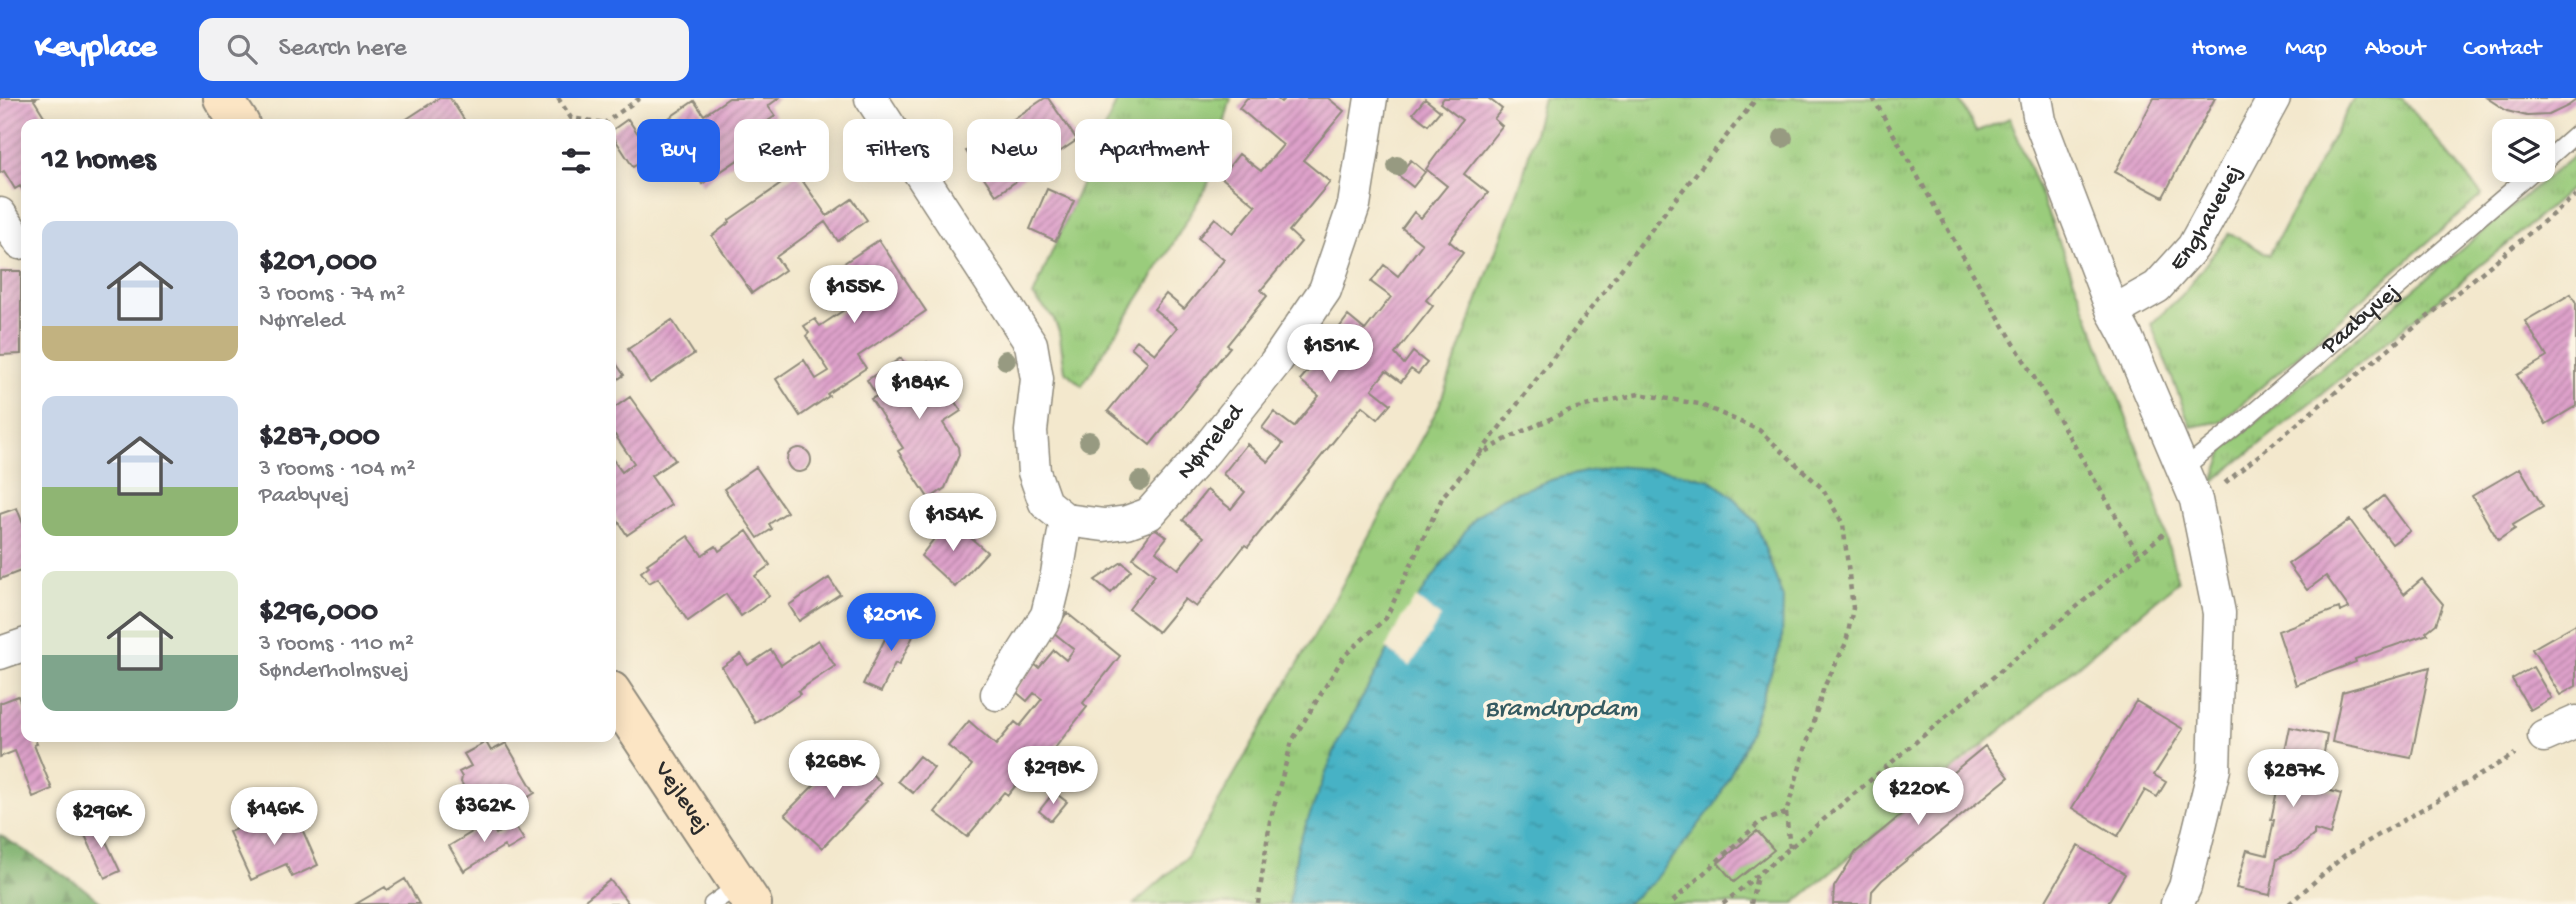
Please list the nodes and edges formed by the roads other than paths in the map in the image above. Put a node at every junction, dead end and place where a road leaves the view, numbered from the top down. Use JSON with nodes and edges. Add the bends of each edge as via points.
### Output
{"nodes":[{"id":1,"x":223,"y":98,"type":"edge"},
{"id":2,"x":871,"y":98,"type":"edge"},
{"id":3,"x":1371,"y":98,"type":"edge"},
{"id":4,"x":2036,"y":98,"type":"edge"},
{"id":5,"x":2274,"y":98,"type":"edge"},
{"id":6,"x":237,"y":119,"type":"edge"},
{"id":7,"x":2576,"y":134,"type":"edge"},
{"id":8,"x":2555,"y":152,"type":"edge"},
{"id":9,"x":2521,"y":182,"type":"edge"},
{"id":10,"x":0,"y":214,"type":"edge"},
{"id":11,"x":20,"y":243,"type":"dead end"},
{"id":12,"x":2113,"y":312,"type":"junction"},
{"id":13,"x":2184,"y":468,"type":"junction"},
{"id":14,"x":1066,"y":520,"type":"junction"},
{"id":15,"x":21,"y":646,"type":"edge"},
{"id":16,"x":0,"y":653,"type":"edge"},
{"id":17,"x":997,"y":694,"type":"dead end"},
{"id":18,"x":616,"y":699,"type":"edge"},
{"id":19,"x":2576,"y":722,"type":"edge"},
{"id":20,"x":2544,"y":736,"type":"road end"},
{"id":21,"x":734,"y":897,"type":"edge"},
{"id":22,"x":2178,"y":904,"type":"edge"}],
"edges":[{"from":1,"to":6,"type":"street"},
{"from":2,"to":14,"type":"street","via":[[1031,344],[1037,379],[1031,431],[1034,472],[1045,503]]},
{"from":3,"to":14,"type":"street","name":"Nørreled","via":[[1354,205],[1325,290],[1275,363],[1149,514],[1104,525]]},
{"from":4,"to":12,"type":"street","via":[[2040,121]]},
{"from":5,"to":12,"type":"street","name":"Enghavevej","via":[[2193,247],[2157,287]]},
{"from":7,"to":8,"type":"lane"},
{"from":9,"to":13,"type":"lane","name":"Paabyvej"},
{"from":10,"to":11,"type":"street"},
{"from":12,"to":13,"type":"street"},
{"from":13,"to":22,"type":"street","via":[[2197,506],[2219,613],[2214,769]]},
{"from":14,"to":17,"type":"street","via":[[1047,615]]},
{"from":15,"to":16,"type":"street"},
{"from":18,"to":21,"type":"street","name":"Vejlevej"},
{"from":19,"to":20,"type":"street"}]}
